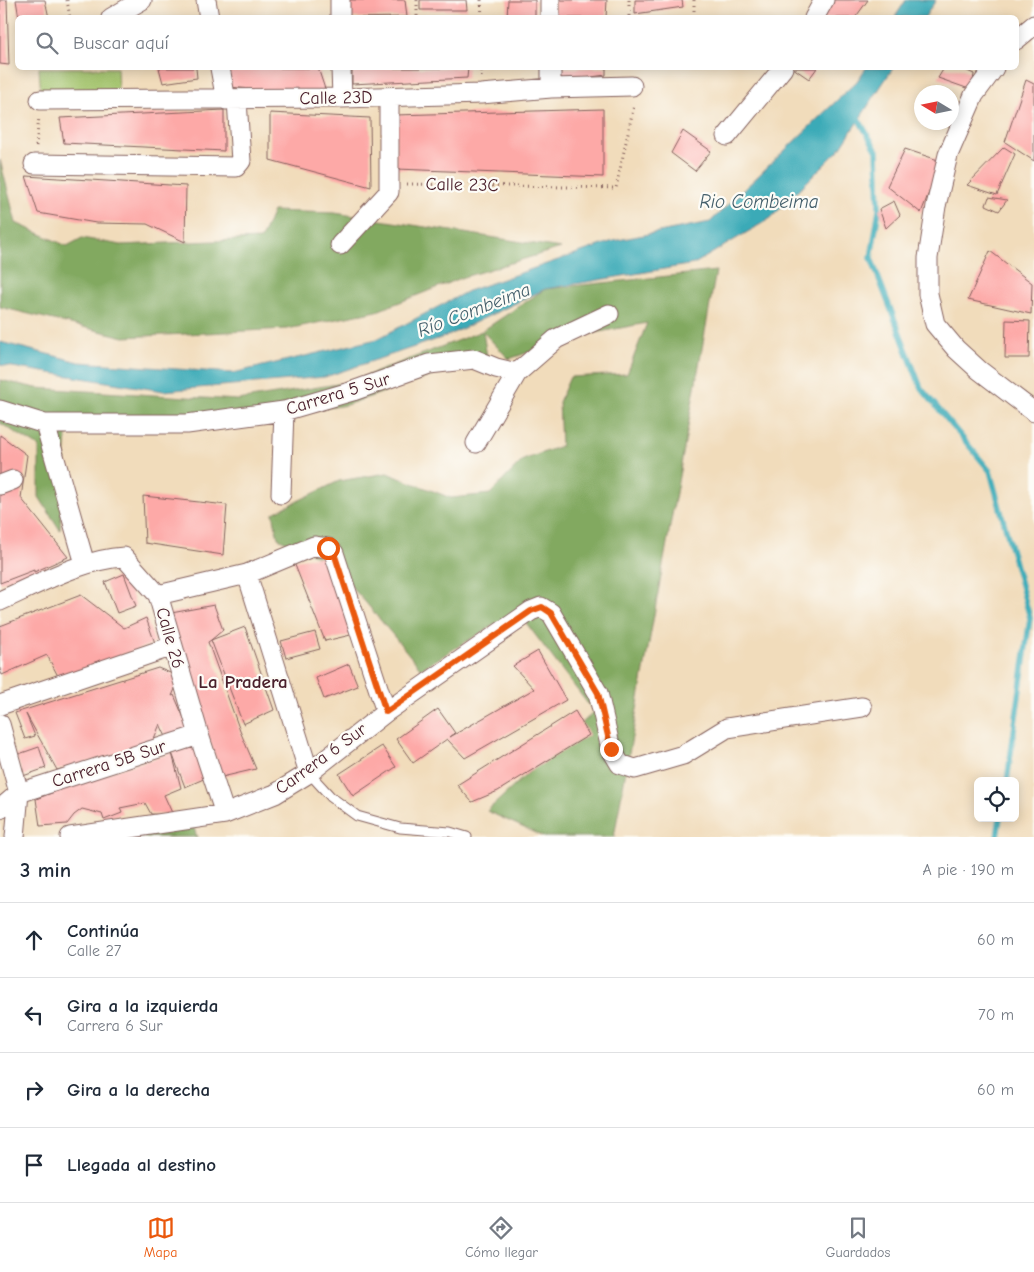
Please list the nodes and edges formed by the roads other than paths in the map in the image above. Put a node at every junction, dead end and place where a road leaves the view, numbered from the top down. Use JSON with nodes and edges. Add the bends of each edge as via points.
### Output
{"nodes":[{"id":1,"x":142,"y":0,"type":"edge"},
{"id":2,"x":206,"y":0,"type":"edge"},
{"id":3,"x":340,"y":0,"type":"edge"},
{"id":4,"x":550,"y":0,"type":"edge"},
{"id":5,"x":824,"y":0,"type":"edge"},
{"id":6,"x":116,"y":15,"type":"edge"},
{"id":7,"x":209,"y":15,"type":"edge"},
{"id":8,"x":340,"y":15,"type":"edge"},
{"id":9,"x":550,"y":15,"type":"edge"},
{"id":10,"x":816,"y":15,"type":"edge"},
{"id":11,"x":1034,"y":25,"type":"edge"},
{"id":12,"x":1019,"y":38,"type":"edge"},
{"id":13,"x":221,"y":70,"type":"edge"},
{"id":14,"x":341,"y":70,"type":"edge"},
{"id":15,"x":551,"y":70,"type":"edge"},
{"id":16,"x":781,"y":70,"type":"edge"},
{"id":17,"x":993,"y":70,"type":"edge"},
{"id":18,"x":632,"y":86,"type":"road end"},
{"id":19,"x":551,"y":88,"type":"junction"},
{"id":20,"x":389,"y":97,"type":"junction"},
{"id":21,"x":342,"y":98,"type":"junction"},
{"id":22,"x":40,"y":100,"type":"road end"},
{"id":23,"x":232,"y":100,"type":"junction"},
{"id":24,"x":727,"y":136,"type":"dead end"},
{"id":25,"x":34,"y":164,"type":"road end"},
{"id":26,"x":340,"y":244,"type":"dead end"},
{"id":27,"x":609,"y":314,"type":"dead end"},
{"id":28,"x":517,"y":373,"type":"junction"},
{"id":29,"x":0,"y":410,"type":"edge"},
{"id":30,"x":284,"y":411,"type":"junction"},
{"id":31,"x":1034,"y":412,"type":"edge"},
{"id":32,"x":45,"y":424,"type":"junction"},
{"id":33,"x":476,"y":443,"type":"dead end"},
{"id":34,"x":281,"y":494,"type":"dead end"},
{"id":35,"x":86,"y":564,"type":"junction"},
{"id":36,"x":247,"y":574,"type":"junction"},
{"id":37,"x":158,"y":595,"type":"junction"},
{"id":38,"x":0,"y":601,"type":"edge"},
{"id":39,"x":173,"y":646,"type":"junction"},
{"id":40,"x":0,"y":705,"type":"edge"},
{"id":41,"x":862,"y":707,"type":"dead end"},
{"id":42,"x":386,"y":712,"type":"junction"},
{"id":43,"x":0,"y":724,"type":"edge"},
{"id":44,"x":199,"y":735,"type":"junction"},
{"id":45,"x":309,"y":773,"type":"junction"},
{"id":46,"x":20,"y":793,"type":"junction"},
{"id":47,"x":0,"y":809,"type":"edge"},
{"id":48,"x":225,"y":814,"type":"junction"},
{"id":49,"x":15,"y":837,"type":"edge"},
{"id":50,"x":70,"y":837,"type":"edge"},
{"id":51,"x":467,"y":837,"type":"edge"}],
"edges":[{"from":1,"to":6,"type":"street"},
{"from":2,"to":7,"type":"street"},
{"from":3,"to":8,"type":"street"},
{"from":4,"to":9,"type":"street"},
{"from":5,"to":10,"type":"street"},
{"from":11,"to":12,"type":"street"},
{"from":13,"to":23,"type":"street"},
{"from":14,"to":21,"type":"street"},
{"from":15,"to":19,"type":"street"},
{"from":16,"to":24,"type":"street"},
{"from":17,"to":31,"type":"street","via":[[974,95],[948,154],[928,258],[928,294],[935,324],[956,349]]},
{"from":18,"to":19,"type":"street","name":"Calle 23D"},
{"from":19,"to":20,"type":"street","name":"Calle 23D"},
{"from":20,"to":21,"type":"street","name":"Calle 23D"},
{"from":20,"to":26,"type":"street","via":[[389,192]]},
{"from":21,"to":23,"type":"street","name":"Calle 23D"},
{"from":22,"to":23,"type":"street","name":"Calle 23D"},
{"from":23,"to":25,"type":"street","via":[[240,160],[236,167]]},
{"from":27,"to":28,"type":"street","via":[[556,339]]},
{"from":28,"to":30,"type":"street","name":"Carrera 5 Sur","via":[[474,359],[429,364]]},
{"from":28,"to":33,"type":"street"},
{"from":29,"to":32,"type":"street","name":"Carrera 5 Sur"},
{"from":30,"to":32,"type":"street","name":"Carrera 5 Sur","via":[[187,424]]},
{"from":30,"to":34,"type":"street"},
{"from":32,"to":35,"type":"street"},
{"from":35,"to":37,"type":"street","name":"Calle 26","via":[[124,557]]},
{"from":35,"to":38,"type":"street"},
{"from":36,"to":37,"type":"street"},
{"from":36,"to":42,"type":"street","via":[[314,546],[328,548],[334,553]]},
{"from":36,"to":45,"type":"street"},
{"from":37,"to":39,"type":"street","name":"Calle 26"},
{"from":39,"to":40,"type":"street"},
{"from":39,"to":44,"type":"street","name":"Calle 26"},
{"from":41,"to":42,"type":"street","name":"Carrera 6 Sur","via":[[727,728],[683,755],[635,770],[620,764],[611,749],[598,693],[551,613],[542,607],[531,611]]},
{"from":42,"to":45,"type":"street","name":"Carrera 6 Sur"},
{"from":43,"to":46,"type":"street"},
{"from":44,"to":46,"type":"street","name":"Carrera 5B Sur"},
{"from":44,"to":48,"type":"street","name":"Calle 26"},
{"from":45,"to":48,"type":"street","name":"Carrera 6 Sur","via":[[275,794]]},
{"from":45,"to":51,"type":"lane","via":[[331,797],[357,816],[400,828],[450,832]]},
{"from":46,"to":47,"type":"street"},
{"from":46,"to":49,"type":"street"},
{"from":48,"to":50,"type":"street","name":"Carrera 6 Sur"}]}
